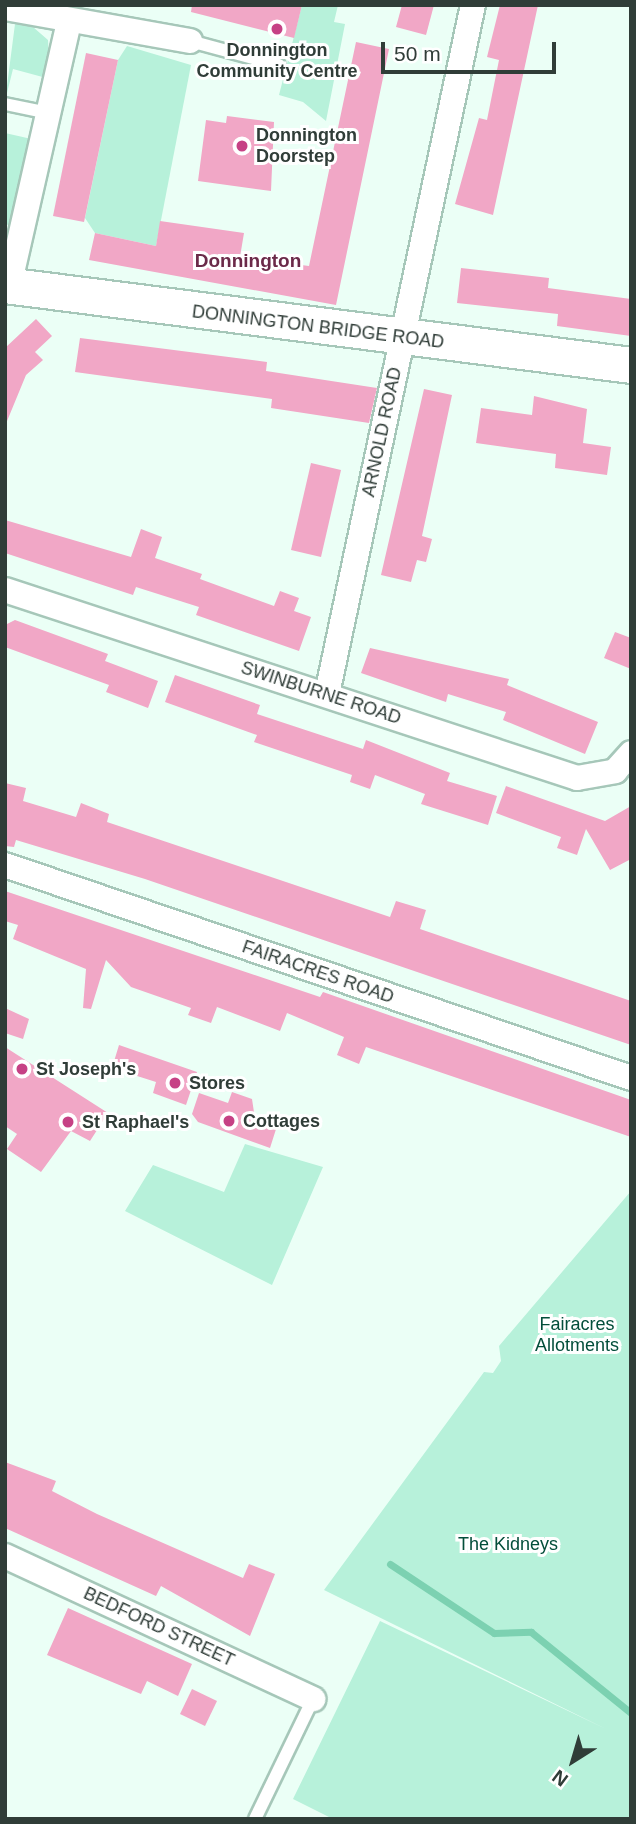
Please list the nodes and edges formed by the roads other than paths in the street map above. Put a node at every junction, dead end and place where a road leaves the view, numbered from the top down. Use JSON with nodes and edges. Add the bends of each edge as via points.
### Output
{"nodes":[{"id":1,"x":473,"y":5,"type":"edge"},
{"id":2,"x":5,"y":8,"type":"edge"},
{"id":3,"x":69,"y":21,"type":"junction"},
{"id":4,"x":190,"y":41,"type":"joint"},
{"id":5,"x":279,"y":65,"type":"dead end"},
{"id":6,"x":5,"y":104,"type":"edge"},
{"id":7,"x":48,"y":113,"type":"junction"},
{"id":8,"x":7,"y":286,"type":"edge"},
{"id":9,"x":402,"y":337,"type":"junction"},
{"id":10,"x":631,"y":365,"type":"edge"},
{"id":11,"x":5,"y":590,"type":"edge"},
{"id":12,"x":327,"y":694,"type":"junction"},
{"id":13,"x":631,"y":753,"type":"edge"},
{"id":14,"x":5,"y":866,"type":"edge"},
{"id":15,"x":631,"y":1078,"type":"edge"},
{"id":16,"x":5,"y":1556,"type":"edge"},
{"id":17,"x":313,"y":1699,"type":"joint"},
{"id":18,"x":255,"y":1819,"type":"edge"}],
"edges":[{"from":1,"to":9,"type":"street","name":"ARNOLD ROAD"},
{"from":2,"to":3,"type":"street"},
{"from":3,"to":4,"type":"street"},
{"from":3,"to":7,"type":"street"},
{"from":4,"to":5,"type":"lane"},
{"from":6,"to":7,"type":"lane"},
{"from":7,"to":8,"type":"street"},
{"from":8,"to":9,"type":"main road","name":"DONNINGTON BRIDGE ROAD"},
{"from":9,"to":10,"type":"main road","name":"DONNINGTON BRIDGE ROAD"},
{"from":9,"to":12,"type":"street","name":"ARNOLD ROAD"},
{"from":11,"to":12,"type":"street","name":"SWINBURNE ROAD"},
{"from":12,"to":13,"type":"street","name":"SWINBURNE ROAD","via":[[577,778],[615,771]]},
{"from":14,"to":15,"type":"street","name":"FAIRACRES ROAD"},
{"from":16,"to":17,"type":"street","name":"BEDFORD STREET"},
{"from":17,"to":18,"type":"lane"}]}
